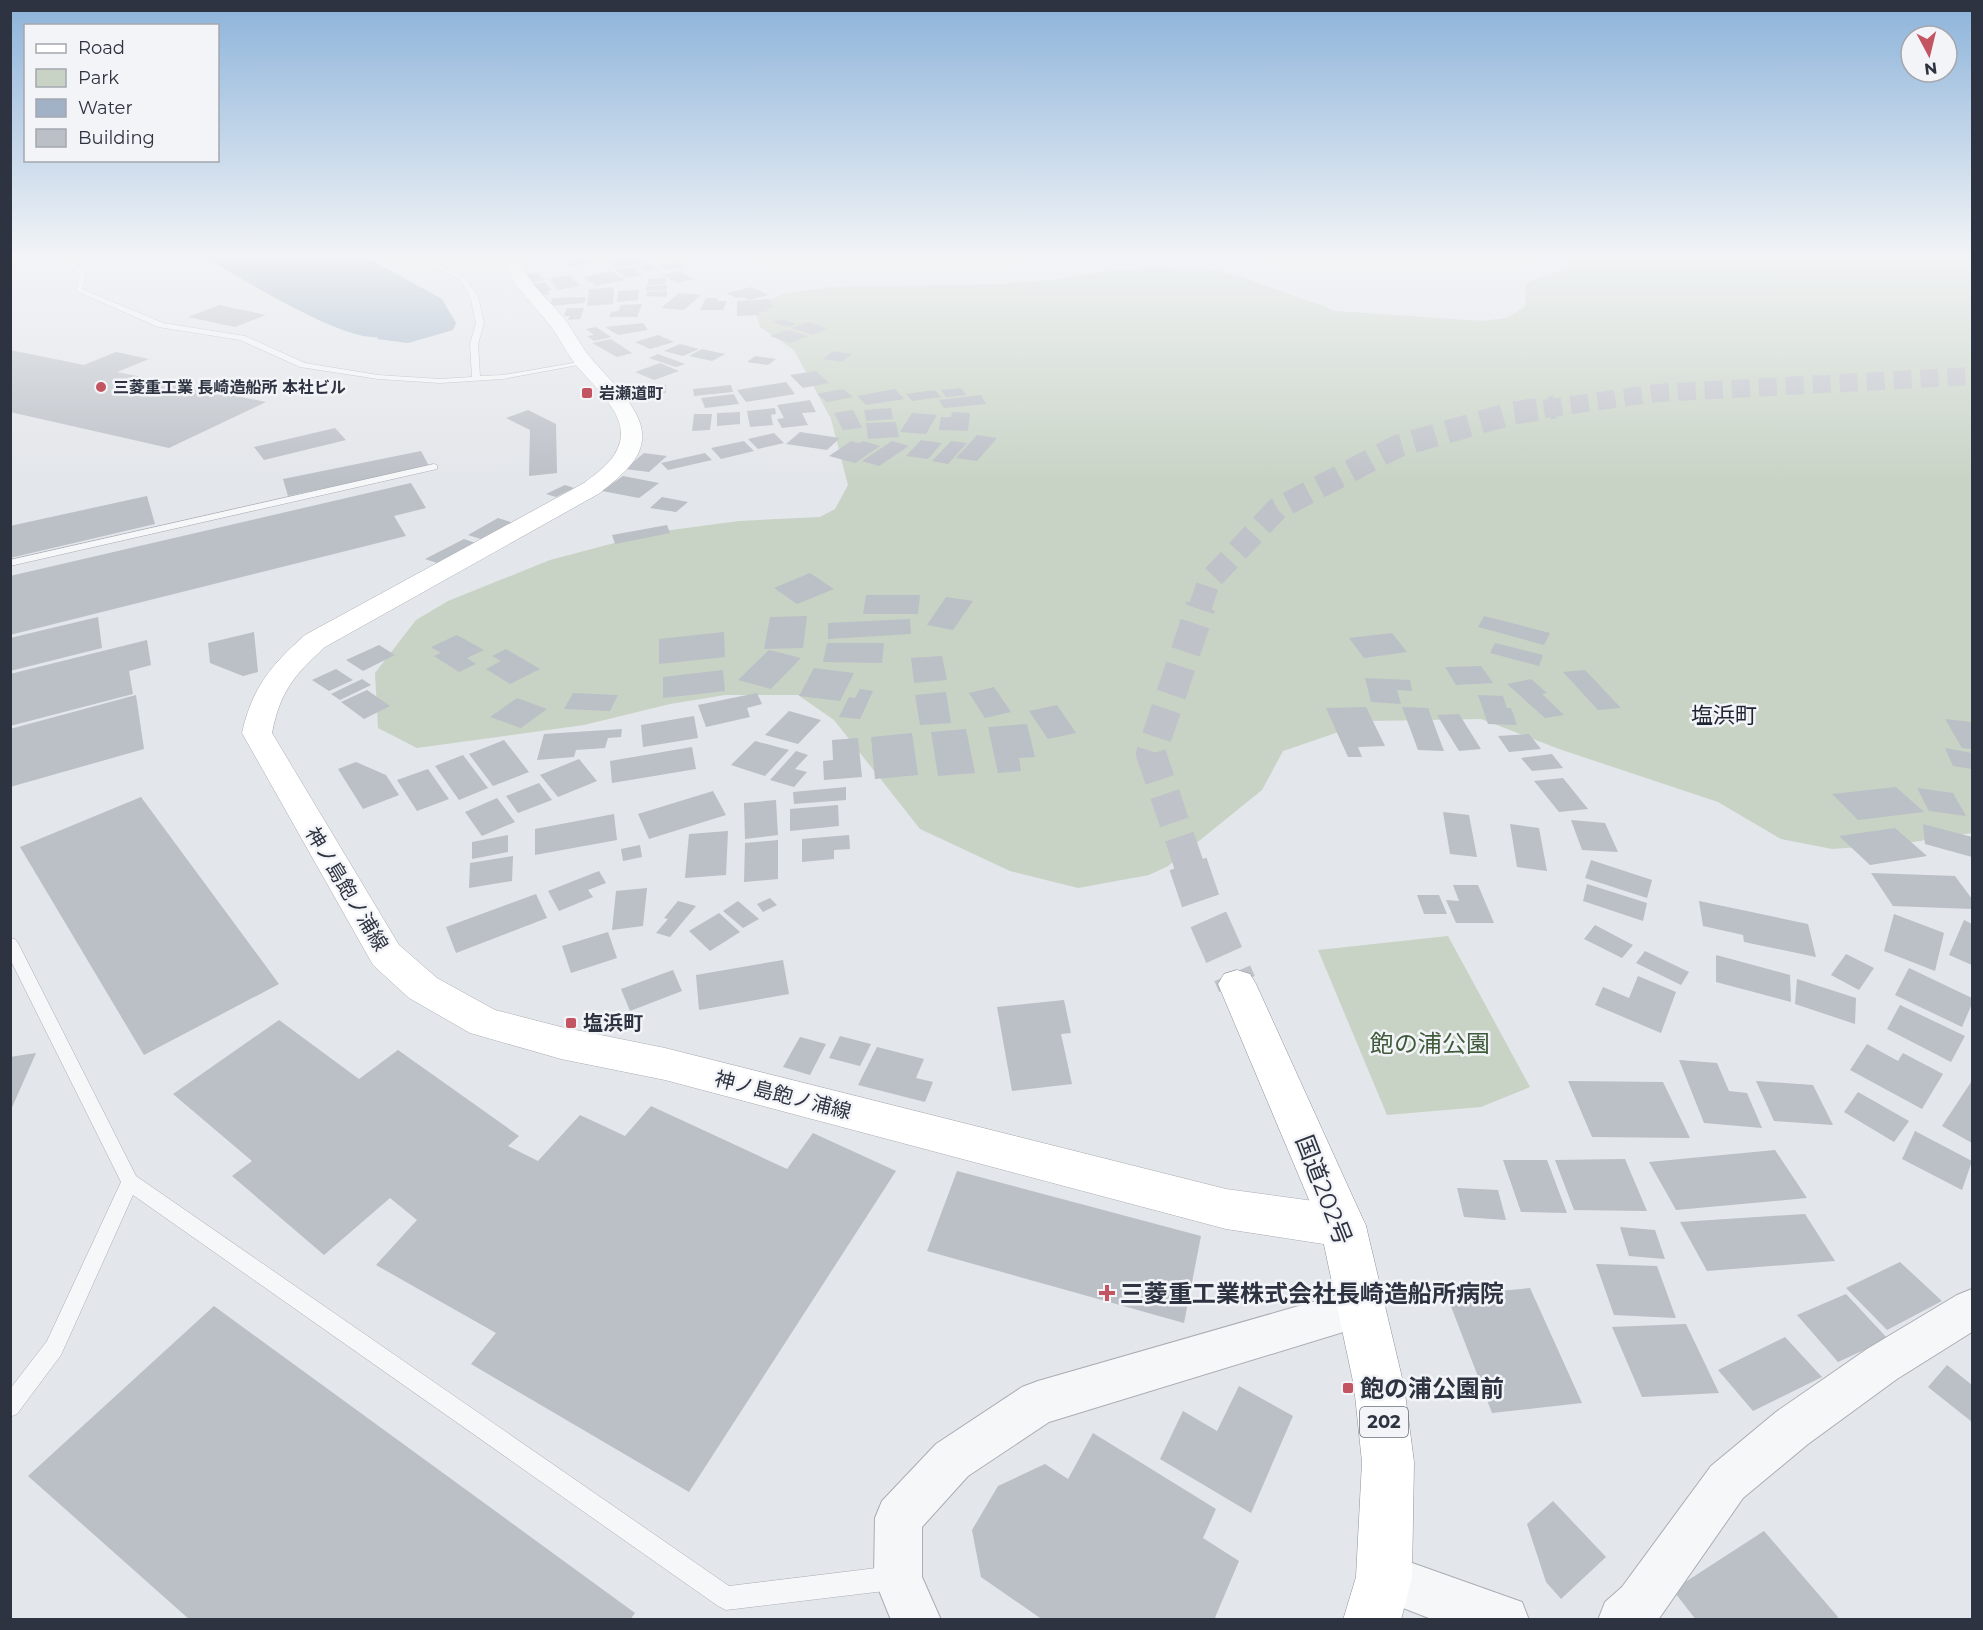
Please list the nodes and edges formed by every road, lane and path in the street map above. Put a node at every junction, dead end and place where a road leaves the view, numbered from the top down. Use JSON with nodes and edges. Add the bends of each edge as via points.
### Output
{"nodes":[{"id":1,"x":193,"y":330,"type":"edge"},
{"id":2,"x":478,"y":330,"type":"edge"},
{"id":3,"x":562,"y":330,"type":"edge"},
{"id":4,"x":585,"y":363,"type":"junction"},
{"id":5,"x":476,"y":379,"type":"junction"},
{"id":6,"x":434,"y":467,"type":"dead end"},
{"id":7,"x":10,"y":563,"type":"edge"},
{"id":8,"x":10,"y":943,"type":"edge"},
{"id":9,"x":1237,"y":984,"type":"tunnel mouth"},
{"id":10,"x":130,"y":1182,"type":"junction"},
{"id":11,"x":1343,"y":1226,"type":"junction"},
{"id":12,"x":1361,"y":1308,"type":"junction"},
{"id":13,"x":1972,"y":1309,"type":"edge"},
{"id":14,"x":10,"y":1407,"type":"edge"},
{"id":15,"x":898,"y":1578,"type":"junction"},
{"id":16,"x":1378,"y":1598,"type":"edge"},
{"id":17,"x":916,"y":1620,"type":"edge"},
{"id":18,"x":1504,"y":1620,"type":"edge"},
{"id":19,"x":1623,"y":1620,"type":"edge"}],
"edges":[{"from":1,"to":5,"type":"lane","via":[[242,338],[303,365],[378,377]]},
{"from":2,"to":5,"type":"lane","via":[[474,344]]},
{"from":3,"to":4,"type":"main road","name":"神ノ島飽ノ浦線"},
{"from":4,"to":5,"type":"lane"},
{"from":4,"to":11,"type":"main road","name":"神ノ島飽ノ浦線","via":[[626,412],[631,424],[631,445],[610,476],[315,641],[281,670],[261,709],[257,733],[386,955],[423,988],[484,1022],[676,1067],[1226,1209]]},
{"from":6,"to":7,"type":"lane"},
{"from":8,"to":10,"type":"lane"},
{"from":9,"to":11,"type":"main road","name":"国道202号","number":"202"},
{"from":10,"to":14,"type":"lane","via":[[54,1348]]},
{"from":10,"to":15,"type":"lane","via":[[726,1598]]},
{"from":11,"to":12,"type":"main road","name":"国道202号","number":"202"},
{"from":12,"to":15,"type":"street","via":[[1038,1403],[952,1460],[899,1518]]},
{"from":12,"to":16,"type":"main road","name":"国道202号","number":"202","via":[[1379,1386],[1388,1462]]},
{"from":13,"to":19,"type":"street","via":[[1882,1364],[1792,1428],[1727,1482],[1639,1604]]},
{"from":15,"to":17,"type":"street"},
{"from":16,"to":18,"type":"street"}]}
